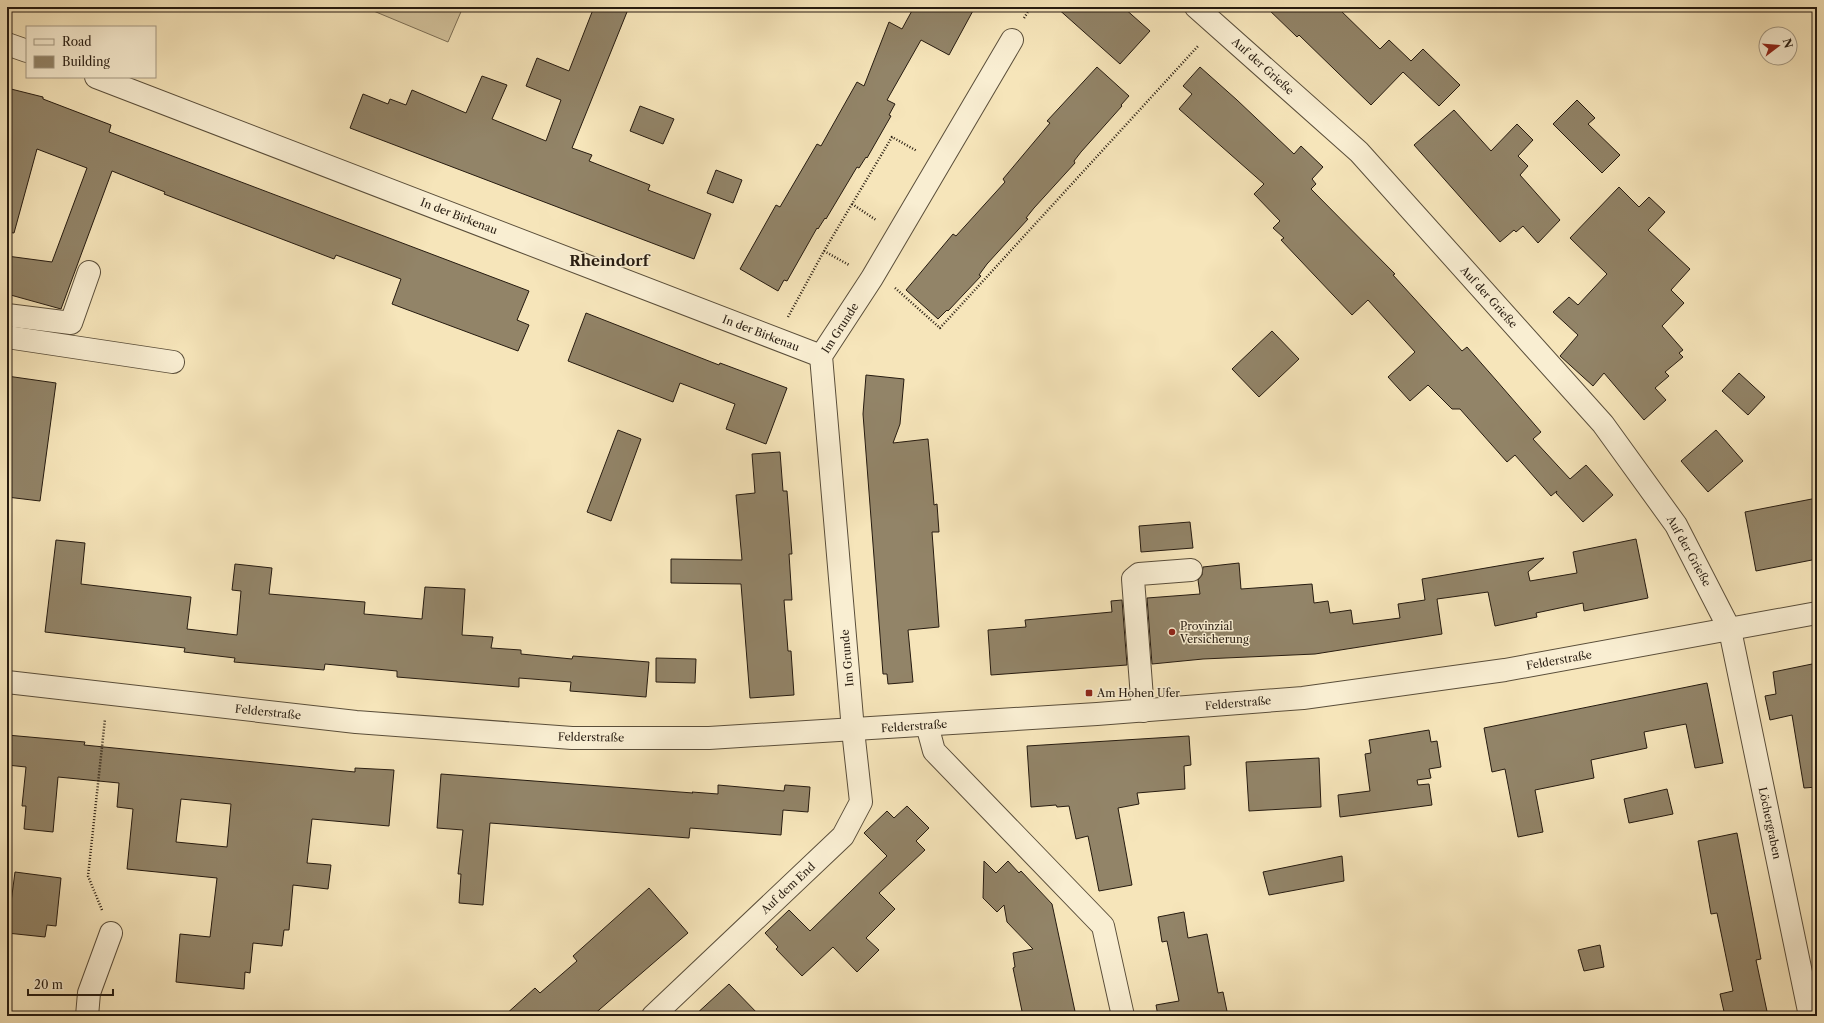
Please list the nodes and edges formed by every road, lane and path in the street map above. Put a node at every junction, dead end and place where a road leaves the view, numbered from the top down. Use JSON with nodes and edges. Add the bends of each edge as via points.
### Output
{"nodes":[{"id":1,"x":1196,"y":7,"type":"edge"},
{"id":2,"x":1217,"y":26,"type":"junction"},
{"id":3,"x":1012,"y":40,"type":"dead end"},
{"id":4,"x":7,"y":44,"type":"edge"},
{"id":5,"x":26,"y":51,"type":"edge"},
{"id":6,"x":99,"y":78,"type":"edge"},
{"id":7,"x":938,"y":164,"type":"junction"},
{"id":8,"x":876,"y":271,"type":"junction"},
{"id":9,"x":89,"y":272,"type":"dead end"},
{"id":10,"x":7,"y":315,"type":"edge"},
{"id":11,"x":7,"y":337,"type":"edge"},
{"id":12,"x":776,"y":339,"type":"junction"},
{"id":13,"x":821,"y":356,"type":"junction"},
{"id":14,"x":173,"y":362,"type":"dead end"},
{"id":15,"x":1190,"y":570,"type":"dead end"},
{"id":16,"x":1817,"y":613,"type":"edge"},
{"id":17,"x":1730,"y":630,"type":"junction"},
{"id":18,"x":7,"y":682,"type":"edge"},
{"id":19,"x":107,"y":695,"type":"junction"},
{"id":20,"x":1143,"y":711,"type":"junction"},
{"id":21,"x":927,"y":725,"type":"junction"},
{"id":22,"x":853,"y":730,"type":"junction"},
{"id":23,"x":111,"y":933,"type":"joint"},
{"id":24,"x":87,"y":1016,"type":"edge"},
{"id":25,"x":653,"y":1016,"type":"edge"},
{"id":26,"x":1123,"y":1016,"type":"edge"},
{"id":27,"x":1810,"y":1016,"type":"edge"}],
"edges":[{"from":1,"to":2,"type":"street","name":"Auf der Grieße"},
{"from":2,"to":8,"type":"path","via":[[940,328]]},
{"from":2,"to":17,"type":"street","name":"Auf der Grieße","via":[[1359,152],[1603,424],[1676,525]]},
{"from":3,"to":7,"type":"street","name":"Im Grunde"},
{"from":4,"to":5,"type":"street"},
{"from":6,"to":12,"type":"street","name":"In der Birkenau"},
{"from":7,"to":8,"type":"street","name":"Im Grunde"},
{"from":7,"to":12,"type":"path","via":[[892,137],[824,251]]},
{"from":8,"to":13,"type":"street","name":"Im Grunde"},
{"from":9,"to":10,"type":"street","via":[[71,323]]},
{"from":11,"to":14,"type":"street"},
{"from":12,"to":13,"type":"street","name":"In der Birkenau"},
{"from":13,"to":22,"type":"street","name":"Im Grunde"},
{"from":15,"to":20,"type":"street","via":[[1139,574],[1133,579]]},
{"from":16,"to":17,"type":"street","name":"Felderstraße"},
{"from":17,"to":20,"type":"street","name":"Felderstraße","via":[[1482,673],[1303,698]]},
{"from":17,"to":27,"type":"street","name":"Löchergraben"},
{"from":18,"to":19,"type":"street","name":"Felderstraße"},
{"from":19,"to":22,"type":"street","name":"Felderstraße","via":[[356,722],[572,738],[709,738]]},
{"from":19,"to":23,"type":"path","via":[[88,876]]},
{"from":20,"to":21,"type":"street","name":"Felderstraße"},
{"from":21,"to":22,"type":"street","name":"Felderstraße"},
{"from":21,"to":26,"type":"street","via":[[934,751],[1103,926]]},
{"from":22,"to":25,"type":"street","name":"Auf dem End","via":[[861,802],[843,836]]},
{"from":23,"to":24,"type":"street","via":[[89,993]]}]}
